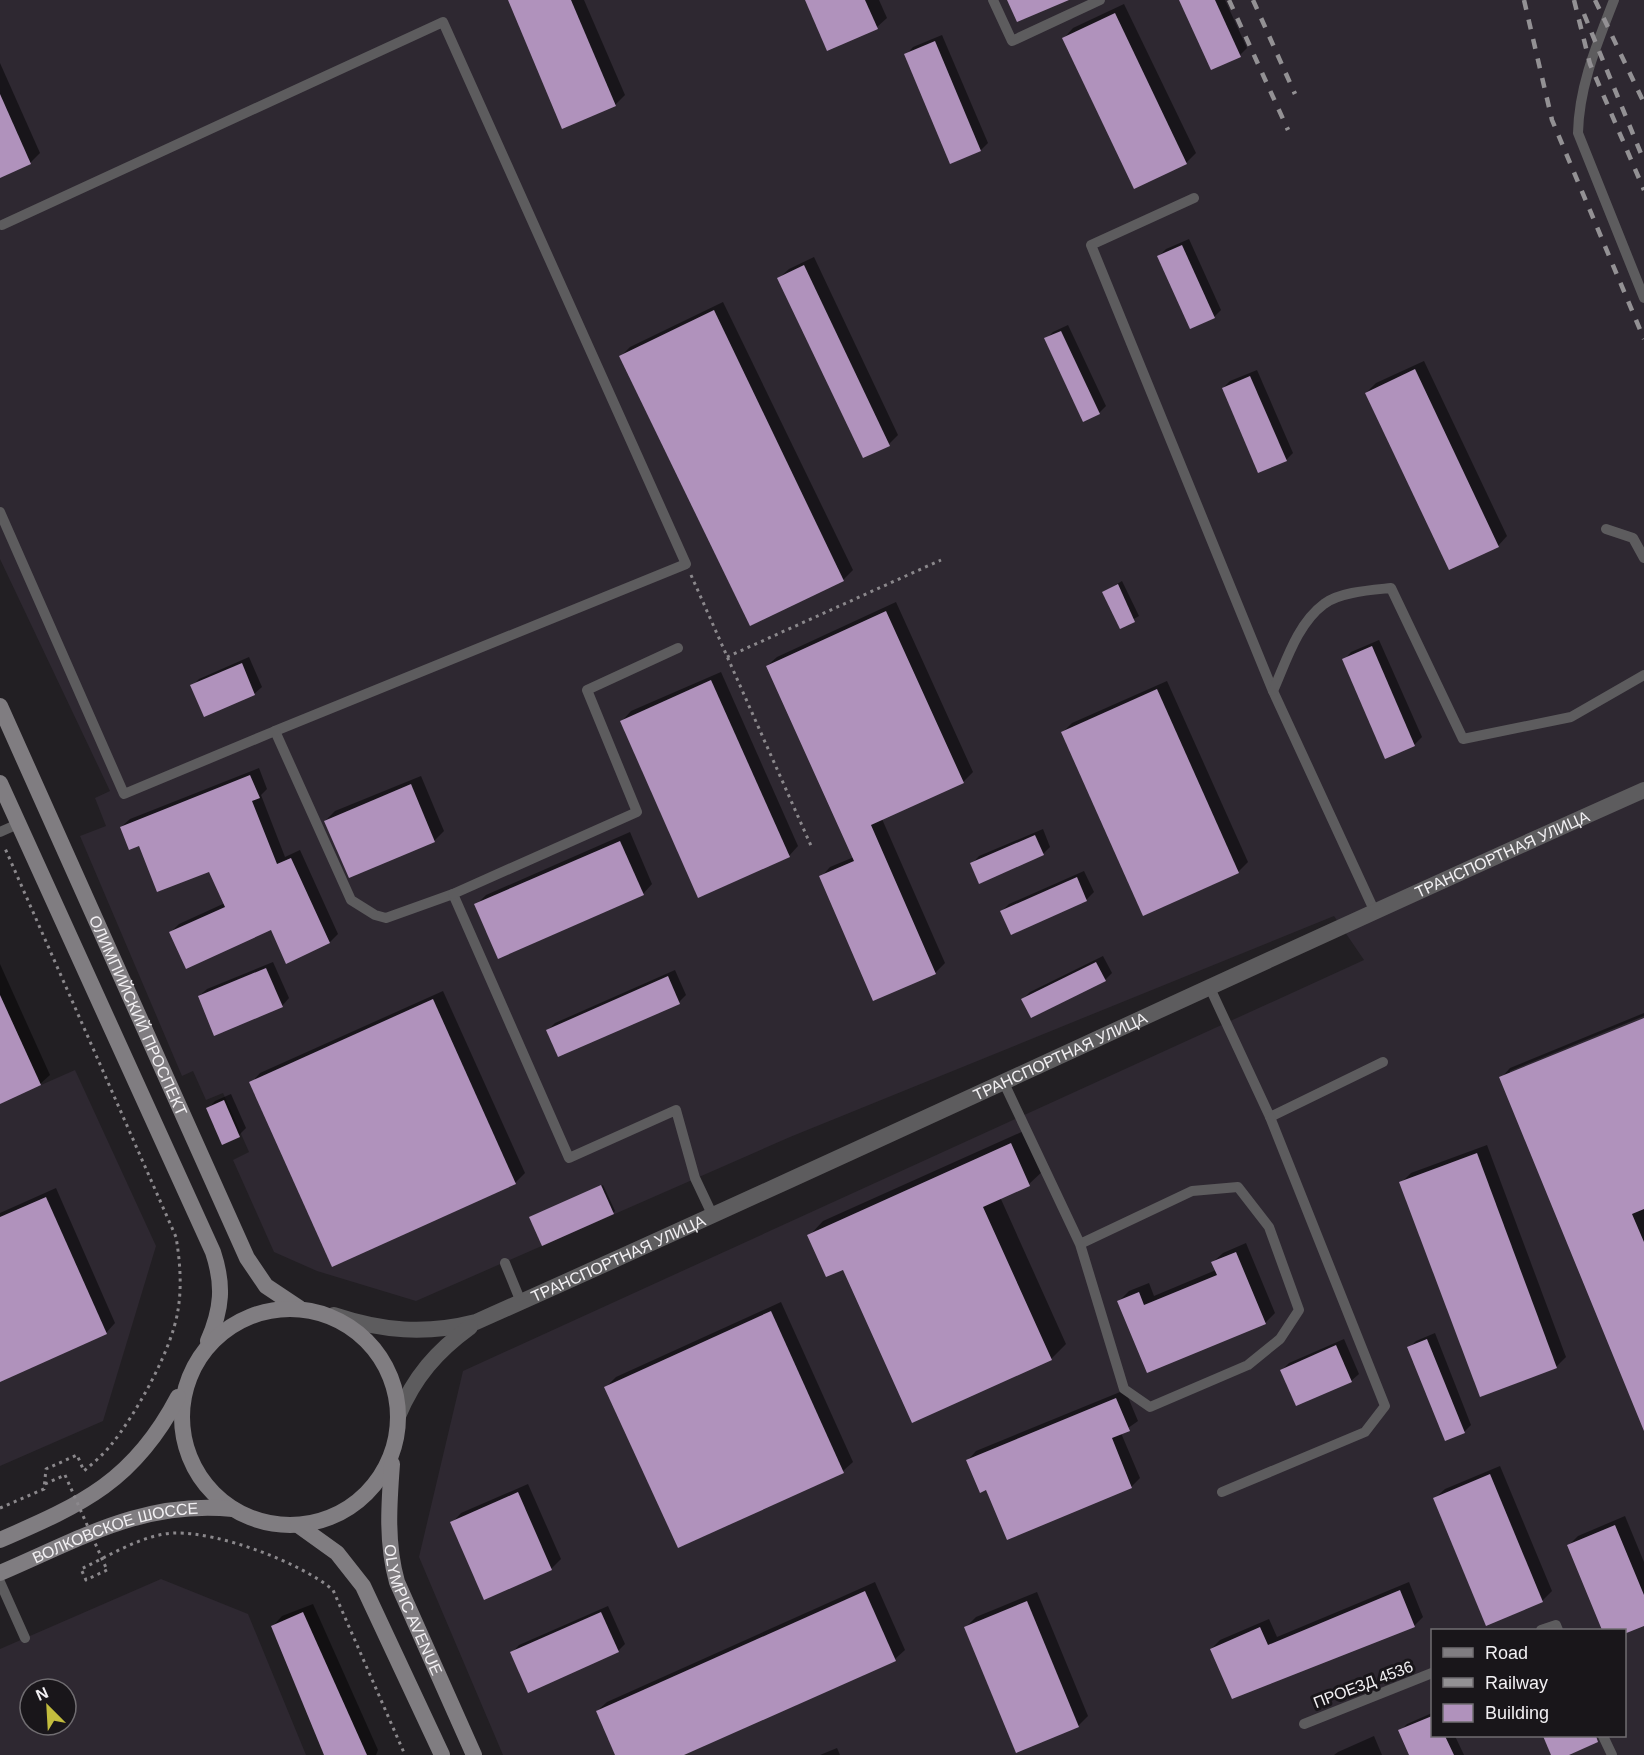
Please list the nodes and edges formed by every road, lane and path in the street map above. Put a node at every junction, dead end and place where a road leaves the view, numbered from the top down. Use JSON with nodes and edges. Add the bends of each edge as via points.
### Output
{"nodes":[{"id":1,"x":993,"y":0,"type":"edge"},
{"id":2,"x":1100,"y":0,"type":"edge"},
{"id":3,"x":1614,"y":0,"type":"edge"},
{"id":4,"x":1194,"y":198,"type":"dead end"},
{"id":5,"x":1,"y":224,"type":"edge"},
{"id":6,"x":1644,"y":298,"type":"edge"},
{"id":7,"x":0,"y":512,"type":"edge"},
{"id":8,"x":1606,"y":529,"type":"dead end"},
{"id":9,"x":1644,"y":558,"type":"edge"},
{"id":10,"x":941,"y":560,"type":"dead end"},
{"id":11,"x":686,"y":564,"type":"junction"},
{"id":12,"x":678,"y":648,"type":"dead end"},
{"id":13,"x":727,"y":657,"type":"junction"},
{"id":14,"x":1644,"y":675,"type":"edge"},
{"id":15,"x":1273,"y":691,"type":"junction"},
{"id":16,"x":0,"y":706,"type":"edge"},
{"id":17,"x":275,"y":731,"type":"junction"},
{"id":18,"x":0,"y":783,"type":"edge"},
{"id":19,"x":1644,"y":790,"type":"edge"},
{"id":20,"x":18,"y":824,"type":"junction"},
{"id":21,"x":0,"y":834,"type":"edge"},
{"id":22,"x":812,"y":848,"type":"dead end"},
{"id":23,"x":453,"y":894,"type":"junction"},
{"id":24,"x":1374,"y":910,"type":"junction"},
{"id":25,"x":1210,"y":988,"type":"junction"},
{"id":26,"x":1383,"y":1062,"type":"dead end"},
{"id":27,"x":1004,"y":1083,"type":"junction"},
{"id":28,"x":1270,"y":1117,"type":"junction"},
{"id":29,"x":712,"y":1214,"type":"junction"},
{"id":30,"x":1080,"y":1244,"type":"junction"},
{"id":31,"x":505,"y":1263,"type":"dead end"},
{"id":32,"x":521,"y":1302,"type":"junction"},
{"id":33,"x":299,"y":1308,"type":"junction"},
{"id":34,"x":334,"y":1315,"type":"junction"},
{"id":35,"x":476,"y":1322,"type":"junction"},
{"id":36,"x":206,"y":1347,"type":"junction"},
{"id":37,"x":183,"y":1388,"type":"junction"},
{"id":38,"x":398,"y":1416,"type":"junction"},
{"id":39,"x":393,"y":1457,"type":"junction"},
{"id":40,"x":45,"y":1484,"type":"junction"},
{"id":41,"x":1222,"y":1492,"type":"dead end"},
{"id":42,"x":0,"y":1508,"type":"edge"},
{"id":43,"x":233,"y":1509,"type":"junction"},
{"id":44,"x":298,"y":1525,"type":"junction"},
{"id":45,"x":0,"y":1540,"type":"edge"},
{"id":46,"x":0,"y":1573,"type":"edge"},
{"id":47,"x":0,"y":1582,"type":"edge"},
{"id":48,"x":1543,"y":1629,"type":"edge"},
{"id":49,"x":1558,"y":1629,"type":"edge"},
{"id":50,"x":25,"y":1638,"type":"dead end"},
{"id":51,"x":1431,"y":1673,"type":"edge"},
{"id":52,"x":1304,"y":1724,"type":"dead end"},
{"id":53,"x":1603,"y":1737,"type":"edge"},
{"id":54,"x":405,"y":1755,"type":"edge"},
{"id":55,"x":442,"y":1755,"type":"edge"},
{"id":56,"x":474,"y":1755,"type":"edge"},
{"id":57,"x":1612,"y":1755,"type":"edge"}],
"edges":[{"from":1,"to":2,"type":"lane","via":[[1012,41]]},
{"from":3,"to":6,"type":"lane","via":[[1590,64],[1579,108],[1578,133]]},
{"from":4,"to":15,"type":"lane","via":[[1091,245]]},
{"from":5,"to":11,"type":"lane","via":[[443,22]]},
{"from":7,"to":17,"type":"lane","via":[[124,794]]},
{"from":8,"to":9,"type":"lane","via":[[1633,538]]},
{"from":10,"to":13,"type":"path"},
{"from":11,"to":13,"type":"path"},
{"from":11,"to":17,"type":"lane"},
{"from":12,"to":23,"type":"lane","via":[[587,690],[637,812]]},
{"from":13,"to":22,"type":"path"},
{"from":14,"to":15,"type":"lane","via":[[1571,717],[1463,739],[1391,588],[1360,591],[1324,603],[1298,634]]},
{"from":15,"to":24,"type":"lane"},
{"from":16,"to":33,"type":"main road","name":"ОЛИМПИЙСКИЙ ПРОСПЕКТ","via":[[247,1258],[266,1286]]},
{"from":17,"to":23,"type":"lane","via":[[351,900],[386,918]]},
{"from":18,"to":20,"type":"main road","name":"ОЛИМПИЙСКИЙ ПРОСПЕКТ"},
{"from":19,"to":24,"type":"street","name":"ТРАНСПОРТНАЯ УЛИЦА"},
{"from":20,"to":21,"type":"lane"},
{"from":20,"to":36,"type":"main road","name":"ОЛИМПИЙСКИЙ ПРОСПЕКТ","via":[[213,1252],[220,1273],[221,1303]]},
{"from":21,"to":40,"type":"path","via":[[176,1237],[181,1267],[178,1311],[137,1408],[110,1447],[84,1471],[77,1455],[46,1469]]},
{"from":23,"to":29,"type":"lane","via":[[569,1158],[676,1110],[695,1178]]},
{"from":24,"to":25,"type":"street","name":"ТРАНСПОРТНАЯ УЛИЦА"},
{"from":25,"to":27,"type":"street","name":"ТРАНСПОРТНАЯ УЛИЦА"},
{"from":25,"to":28,"type":"lane"},
{"from":26,"to":28,"type":"lane"},
{"from":27,"to":29,"type":"street","name":"ТРАНСПОРТНАЯ УЛИЦА"},
{"from":27,"to":30,"type":"lane"},
{"from":28,"to":41,"type":"lane","via":[[1385,1406],[1365,1432]]},
{"from":29,"to":32,"type":"street","name":"ТРАНСПОРТНАЯ УЛИЦА"},
{"from":30,"to":30,"type":"lane","via":[[1192,1191],[1238,1187],[1269,1227],[1299,1310],[1280,1339],[1248,1365],[1150,1407],[1124,1389]]},
{"from":31,"to":32,"type":"lane"},
{"from":32,"to":35,"type":"street","name":"ТРАНСПОРТНАЯ УЛИЦА"},
{"from":33,"to":34,"type":"main road"},
{"from":33,"to":36,"type":"main road","via":[[247,1318]]},
{"from":34,"to":35,"type":"street","name":"ТРАНСПОРТНАЯ УЛИЦА","via":[[370,1327],[401,1331],[429,1331]]},
{"from":34,"to":38,"type":"main road","name":"OLYMPIC AVENUE","via":[[360,1334],[380,1361]]},
{"from":35,"to":38,"type":"street","name":"ТРАНСПОРТНАЯ УЛИЦА","via":[[423,1370]]},
{"from":36,"to":37,"type":"main road","name":"ВОЛКОВСКОЕ ШОССЕ"},
{"from":37,"to":43,"type":"main road","via":[[180,1411],[189,1454],[207,1484]]},
{"from":37,"to":45,"type":"main road","name":"ВОЛКОВСКОЕ ШОССЕ","via":[[153,1440],[112,1482],[76,1505]]},
{"from":38,"to":39,"type":"main road","name":"OLYMPIC AVENUE"},
{"from":39,"to":44,"type":"main road","via":[[380,1481],[354,1505]]},
{"from":39,"to":56,"type":"main road","name":"OLYMPIC AVENUE","via":[[389,1522],[392,1565]]},
{"from":40,"to":42,"type":"path","via":[[44,1489]]},
{"from":40,"to":54,"type":"path","bridge":true,"via":[[65,1475],[107,1570],[86,1580],[81,1569],[144,1540],[174,1533],[206,1536],[264,1553],[318,1578],[337,1598]]},
{"from":43,"to":44,"type":"main road","via":[[277,1526]]},
{"from":43,"to":46,"type":"main road","name":"ВОЛКОВСКОЕ ШОССЕ","via":[[179,1507],[123,1520]]},
{"from":44,"to":55,"type":"main road","name":"OLYMPIC AVENUE","via":[[337,1553],[363,1586]]},
{"from":47,"to":50,"type":"lane"},
{"from":48,"to":49,"type":"lane","via":[[1556,1624]]},
{"from":51,"to":52,"type":"lane","name":"ПРОЕЗД 4536"},
{"from":53,"to":57,"type":"lane"}]}
